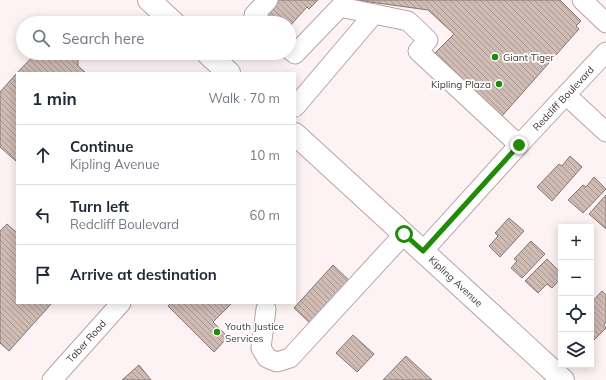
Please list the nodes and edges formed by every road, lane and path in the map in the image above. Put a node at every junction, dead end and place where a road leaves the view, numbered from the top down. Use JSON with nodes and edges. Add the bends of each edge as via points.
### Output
{"nodes":[{"id":1,"x":149,"y":0,"type":"edge"},
{"id":2,"x":268,"y":0,"type":"edge"},
{"id":3,"x":582,"y":0,"type":"edge"},
{"id":4,"x":374,"y":14,"type":"junction"},
{"id":5,"x":166,"y":16,"type":"edge"},
{"id":6,"x":255,"y":16,"type":"edge"},
{"id":7,"x":606,"y":23,"type":"edge"},
{"id":8,"x":606,"y":52,"type":"edge"},
{"id":9,"x":296,"y":53,"type":"edge"},
{"id":10,"x":215,"y":60,"type":"edge"},
{"id":11,"x":228,"y":72,"type":"edge"},
{"id":12,"x":566,"y":95,"type":"junction"},
{"id":13,"x":296,"y":106,"type":"edge"},
{"id":14,"x":606,"y":132,"type":"edge"},
{"id":15,"x":296,"y":135,"type":"edge"},
{"id":16,"x":519,"y":145,"type":"junction"},
{"id":17,"x":404,"y":234,"type":"junction"},
{"id":18,"x":423,"y":251,"type":"junction"},
{"id":19,"x":120,"y":304,"type":"edge"},
{"id":20,"x":266,"y":309,"type":"dead end"},
{"id":21,"x":52,"y":380,"type":"edge"},
{"id":22,"x":563,"y":380,"type":"edge"}],
"edges":[{"from":1,"to":5,"type":"main road"},
{"from":2,"to":6,"type":"street"},
{"from":3,"to":7,"type":"street"},
{"from":4,"to":9,"type":"street","via":[[340,7]]},
{"from":4,"to":13,"type":"street"},
{"from":4,"to":16,"type":"street","via":[[408,20],[428,40],[418,51]]},
{"from":8,"to":12,"type":"street","name":"Redcliff Boulevard"},
{"from":10,"to":11,"type":"main road"},
{"from":12,"to":14,"type":"street"},
{"from":12,"to":16,"type":"street","name":"Redcliff Boulevard"},
{"from":15,"to":17,"type":"main road","name":"Kipling Avenue"},
{"from":16,"to":18,"type":"street","name":"Redcliff Boulevard"},
{"from":17,"to":18,"type":"main road","name":"Kipling Avenue"},
{"from":17,"to":20,"type":"street","via":[[290,358],[277,362],[267,358],[262,348]]},
{"from":18,"to":22,"type":"main road","name":"Kipling Avenue"},
{"from":19,"to":21,"type":"street","name":"Taber Road"}]}
